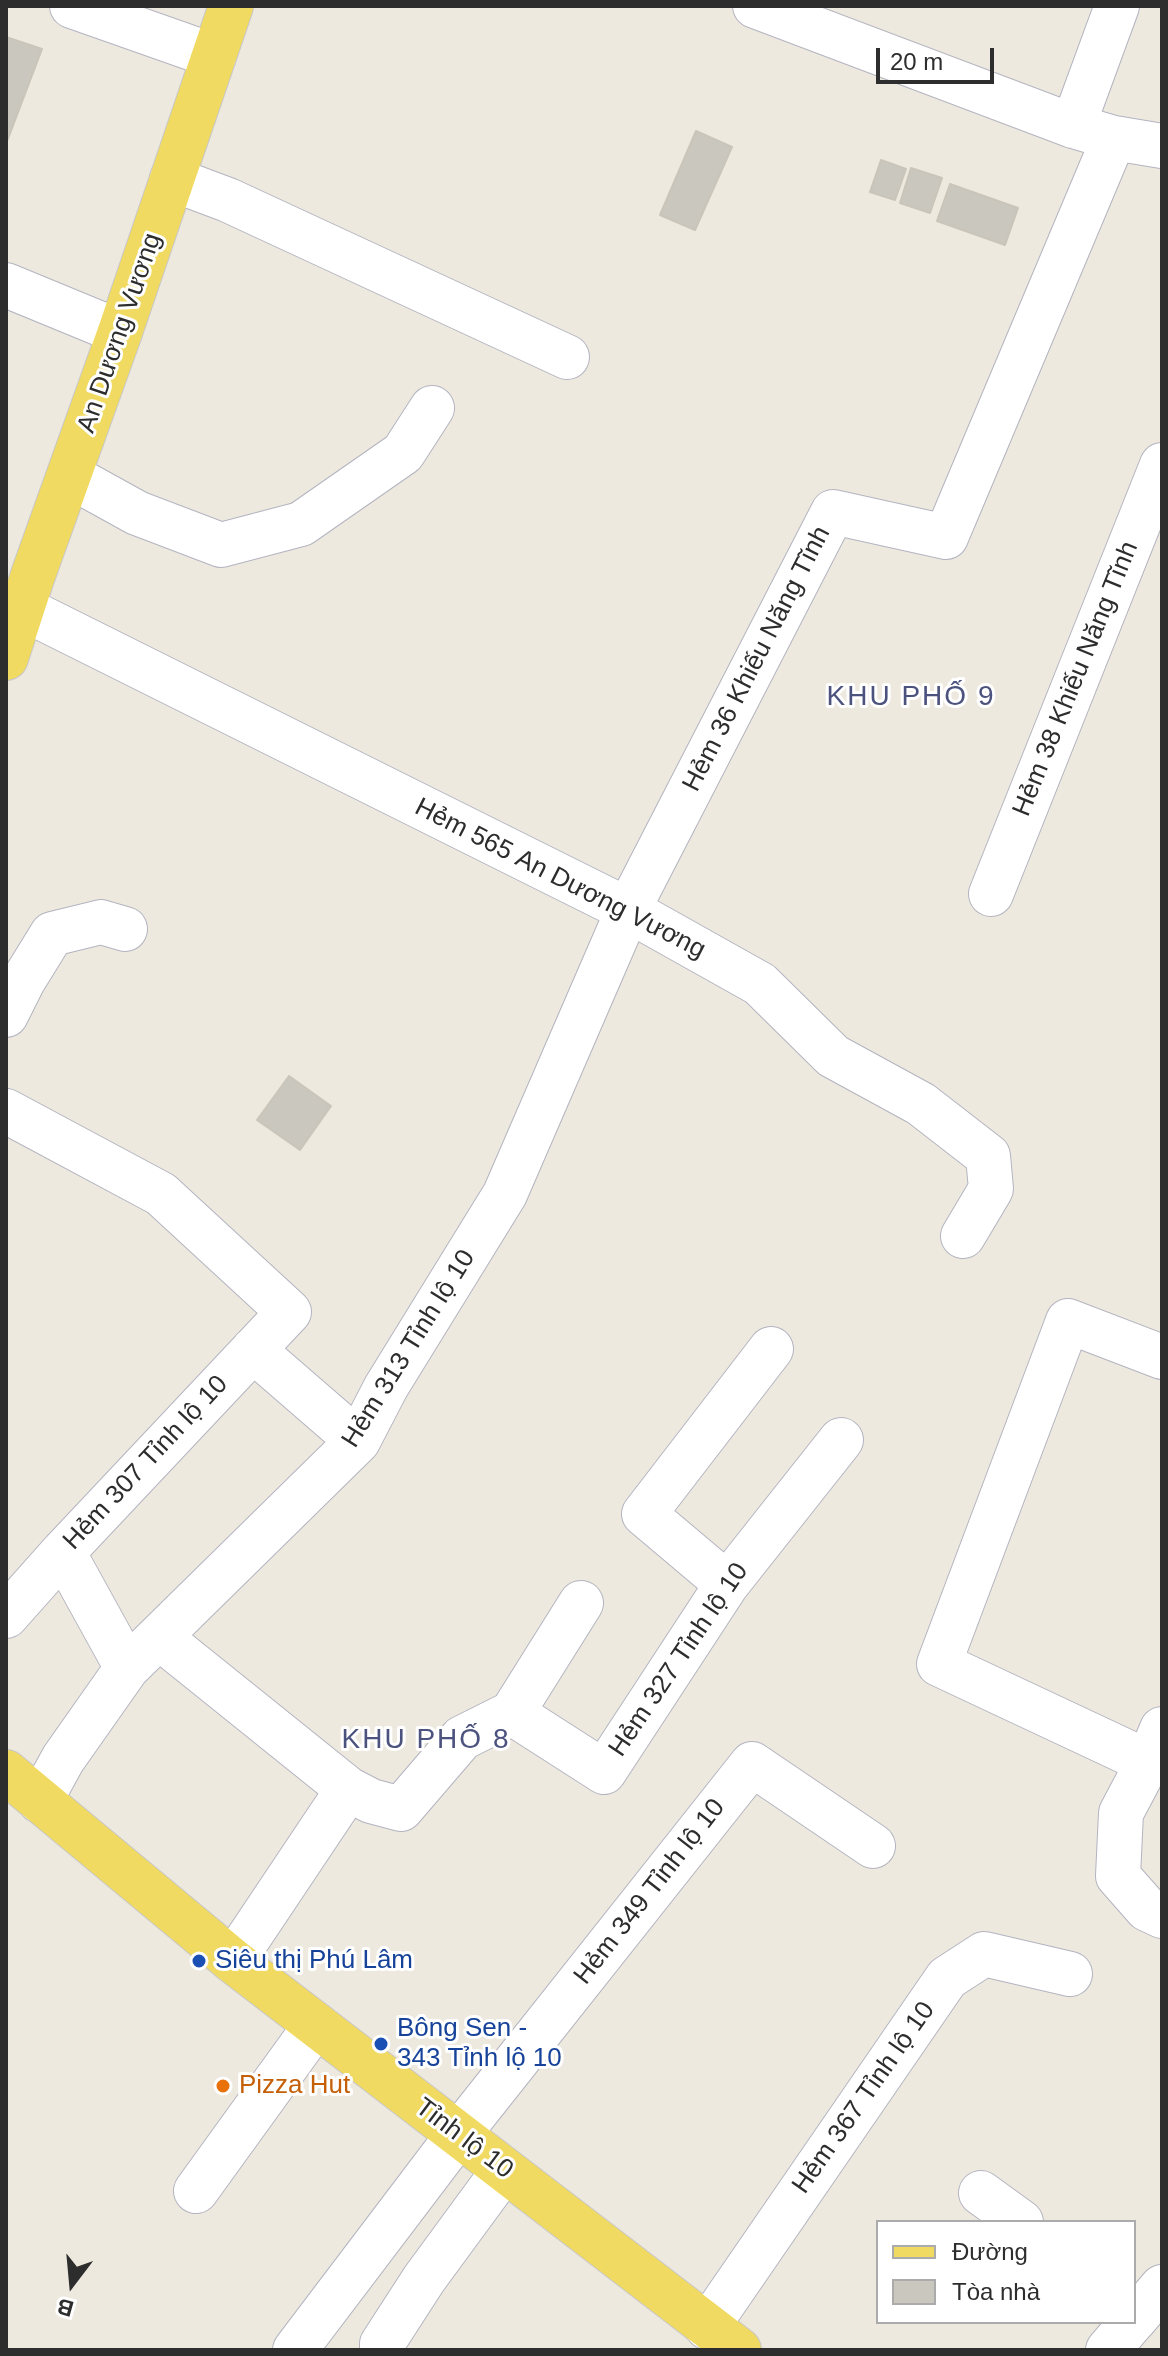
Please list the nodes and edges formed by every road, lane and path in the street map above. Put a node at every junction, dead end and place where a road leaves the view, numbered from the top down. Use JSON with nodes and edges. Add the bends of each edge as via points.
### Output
{"nodes":[{"id":1,"x":72,"y":6,"type":"edge"},
{"id":2,"x":231,"y":6,"type":"edge"},
{"id":3,"x":755,"y":6,"type":"edge"},
{"id":4,"x":1117,"y":6,"type":"edge"},
{"id":5,"x":214,"y":56,"type":"junction"},
{"id":6,"x":1073,"y":126,"type":"junction"},
{"id":7,"x":1114,"y":138,"type":"junction"},
{"id":8,"x":1162,"y":146,"type":"edge"},
{"id":9,"x":172,"y":179,"type":"junction"},
{"id":10,"x":6,"y":285,"type":"edge"},
{"id":11,"x":120,"y":332,"type":"junction"},
{"id":12,"x":567,"y":357,"type":"dead end"},
{"id":13,"x":432,"y":408,"type":"dead end"},
{"id":14,"x":1162,"y":465,"type":"edge"},
{"id":15,"x":70,"y":476,"type":"junction"},
{"id":16,"x":22,"y":608,"type":"junction"},
{"id":17,"x":6,"y":658,"type":"edge"},
{"id":18,"x":991,"y":894,"type":"dead end"},
{"id":19,"x":628,"y":910,"type":"junction"},
{"id":20,"x":125,"y":929,"type":"dead end"},
{"id":21,"x":6,"y":1015,"type":"edge"},
{"id":22,"x":6,"y":1111,"type":"edge"},
{"id":23,"x":963,"y":1236,"type":"dead end"},
{"id":24,"x":771,"y":1349,"type":"dead end"},
{"id":25,"x":253,"y":1350,"type":"junction"},
{"id":26,"x":1162,"y":1357,"type":"edge"},
{"id":27,"x":841,"y":1440,"type":"dead end"},
{"id":28,"x":358,"y":1441,"type":"junction"},
{"id":29,"x":63,"y":1552,"type":"junction"},
{"id":30,"x":727,"y":1584,"type":"junction"},
{"id":31,"x":581,"y":1603,"type":"dead end"},
{"id":32,"x":6,"y":1616,"type":"edge"},
{"id":33,"x":159,"y":1637,"type":"junction"},
{"id":34,"x":127,"y":1668,"type":"junction"},
{"id":35,"x":512,"y":1713,"type":"junction"},
{"id":36,"x":1155,"y":1745,"type":"edge"},
{"id":37,"x":6,"y":1772,"type":"edge"},
{"id":38,"x":348,"y":1789,"type":"junction"},
{"id":39,"x":40,"y":1801,"type":"junction"},
{"id":40,"x":873,"y":1846,"type":"dead end"},
{"id":41,"x":1162,"y":1916,"type":"edge"},
{"id":42,"x":233,"y":1961,"type":"junction"},
{"id":43,"x":1070,"y":1974,"type":"dead end"},
{"id":44,"x":316,"y":2025,"type":"junction"},
{"id":45,"x":458,"y":2135,"type":"junction"},
{"id":46,"x":504,"y":2170,"type":"junction"},
{"id":47,"x":196,"y":2191,"type":"dead end"},
{"id":48,"x":981,"y":2193,"type":"dead end"},
{"id":49,"x":1018,"y":2220,"type":"edge"},
{"id":50,"x":1129,"y":2324,"type":"edge"},
{"id":51,"x":727,"y":2343,"type":"edge"},
{"id":52,"x":295,"y":2350,"type":"edge"},
{"id":53,"x":382,"y":2350,"type":"edge"},
{"id":54,"x":1108,"y":2350,"type":"edge"}],
"edges":[{"from":1,"to":5,"type":"street"},
{"from":2,"to":5,"type":"main road","name":"An Dương Vương"},
{"from":3,"to":6,"type":"street"},
{"from":4,"to":6,"type":"street"},
{"from":5,"to":9,"type":"main road","name":"An Dương Vương"},
{"from":6,"to":7,"type":"street"},
{"from":7,"to":8,"type":"street"},
{"from":7,"to":19,"type":"street","name":"Hẻm 36 Khiếu Năng Tĩnh","via":[[946,537],[833,512]]},
{"from":9,"to":11,"type":"main road","name":"An Dương Vương"},
{"from":9,"to":12,"type":"street"},
{"from":10,"to":11,"type":"street"},
{"from":11,"to":15,"type":"main road","name":"An Dương Vương"},
{"from":13,"to":15,"type":"street","via":[[403,453],[301,524],[221,545],[137,513]]},
{"from":14,"to":18,"type":"street","name":"Hẻm 38 Khiếu Năng Tĩnh"},
{"from":15,"to":16,"type":"main road","name":"An Dương Vương"},
{"from":16,"to":17,"type":"main road","name":"An Dương Vương"},
{"from":16,"to":19,"type":"street","name":"Hẻm 565 An Dương Vương"},
{"from":19,"to":23,"type":"street","name":"Hẻm 565 An Dương Vương","via":[[760,984],[833,1056],[921,1104],[988,1156],[991,1189]]},
{"from":19,"to":28,"type":"street","name":"Hẻm 313 Tỉnh lộ 10","via":[[505,1194]]},
{"from":20,"to":21,"type":"street","via":[[101,922],[52,934]]},
{"from":22,"to":25,"type":"street","name":"Hẻm 307 Tỉnh lộ 10","via":[[161,1194],[289,1312]]},
{"from":24,"to":30,"type":"street","via":[[644,1514]]},
{"from":25,"to":28,"type":"street"},
{"from":25,"to":29,"type":"street","name":"Hẻm 307 Tỉnh lộ 10"},
{"from":26,"to":36,"type":"street","via":[[1068,1321],[939,1664]]},
{"from":27,"to":30,"type":"street","name":"Hẻm 327 Tỉnh lộ 10"},
{"from":28,"to":33,"type":"street","name":"Hẻm 313 Tỉnh lộ 10"},
{"from":29,"to":32,"type":"street","name":"Hẻm 307 Tỉnh lộ 10"},
{"from":29,"to":34,"type":"street"},
{"from":30,"to":35,"type":"street","name":"Hẻm 327 Tỉnh lộ 10","via":[[604,1772]]},
{"from":31,"to":35,"type":"street"},
{"from":33,"to":34,"type":"street","name":"Hẻm 313 Tỉnh lộ 10"},
{"from":33,"to":38,"type":"street"},
{"from":34,"to":39,"type":"street","name":"Hẻm 313 Tỉnh lộ 10"},
{"from":35,"to":38,"type":"street","via":[[462,1738],[401,1809]]},
{"from":36,"to":41,"type":"street","via":[[1121,1813],[1118,1876],[1147,1909]]},
{"from":37,"to":39,"type":"main road","name":"Tỉnh lộ 10"},
{"from":38,"to":42,"type":"street"},
{"from":39,"to":42,"type":"main road","name":"Tỉnh lộ 10"},
{"from":40,"to":45,"type":"street","name":"Hẻm 349 Tỉnh lộ 10","via":[[752,1764]]},
{"from":42,"to":44,"type":"main road","name":"Tỉnh lộ 10"},
{"from":43,"to":51,"type":"street","name":"Hẻm 367 Tỉnh lộ 10","via":[[984,1954],[947,1978]]},
{"from":44,"to":45,"type":"main road","name":"Tỉnh lộ 10"},
{"from":44,"to":47,"type":"street"},
{"from":45,"to":46,"type":"main road","name":"Tỉnh lộ 10"},
{"from":45,"to":52,"type":"street"},
{"from":46,"to":51,"type":"main road","name":"Tỉnh lộ 10"},
{"from":46,"to":53,"type":"street","via":[[424,2279]]},
{"from":48,"to":49,"type":"street"},
{"from":50,"to":54,"type":"street"}]}
